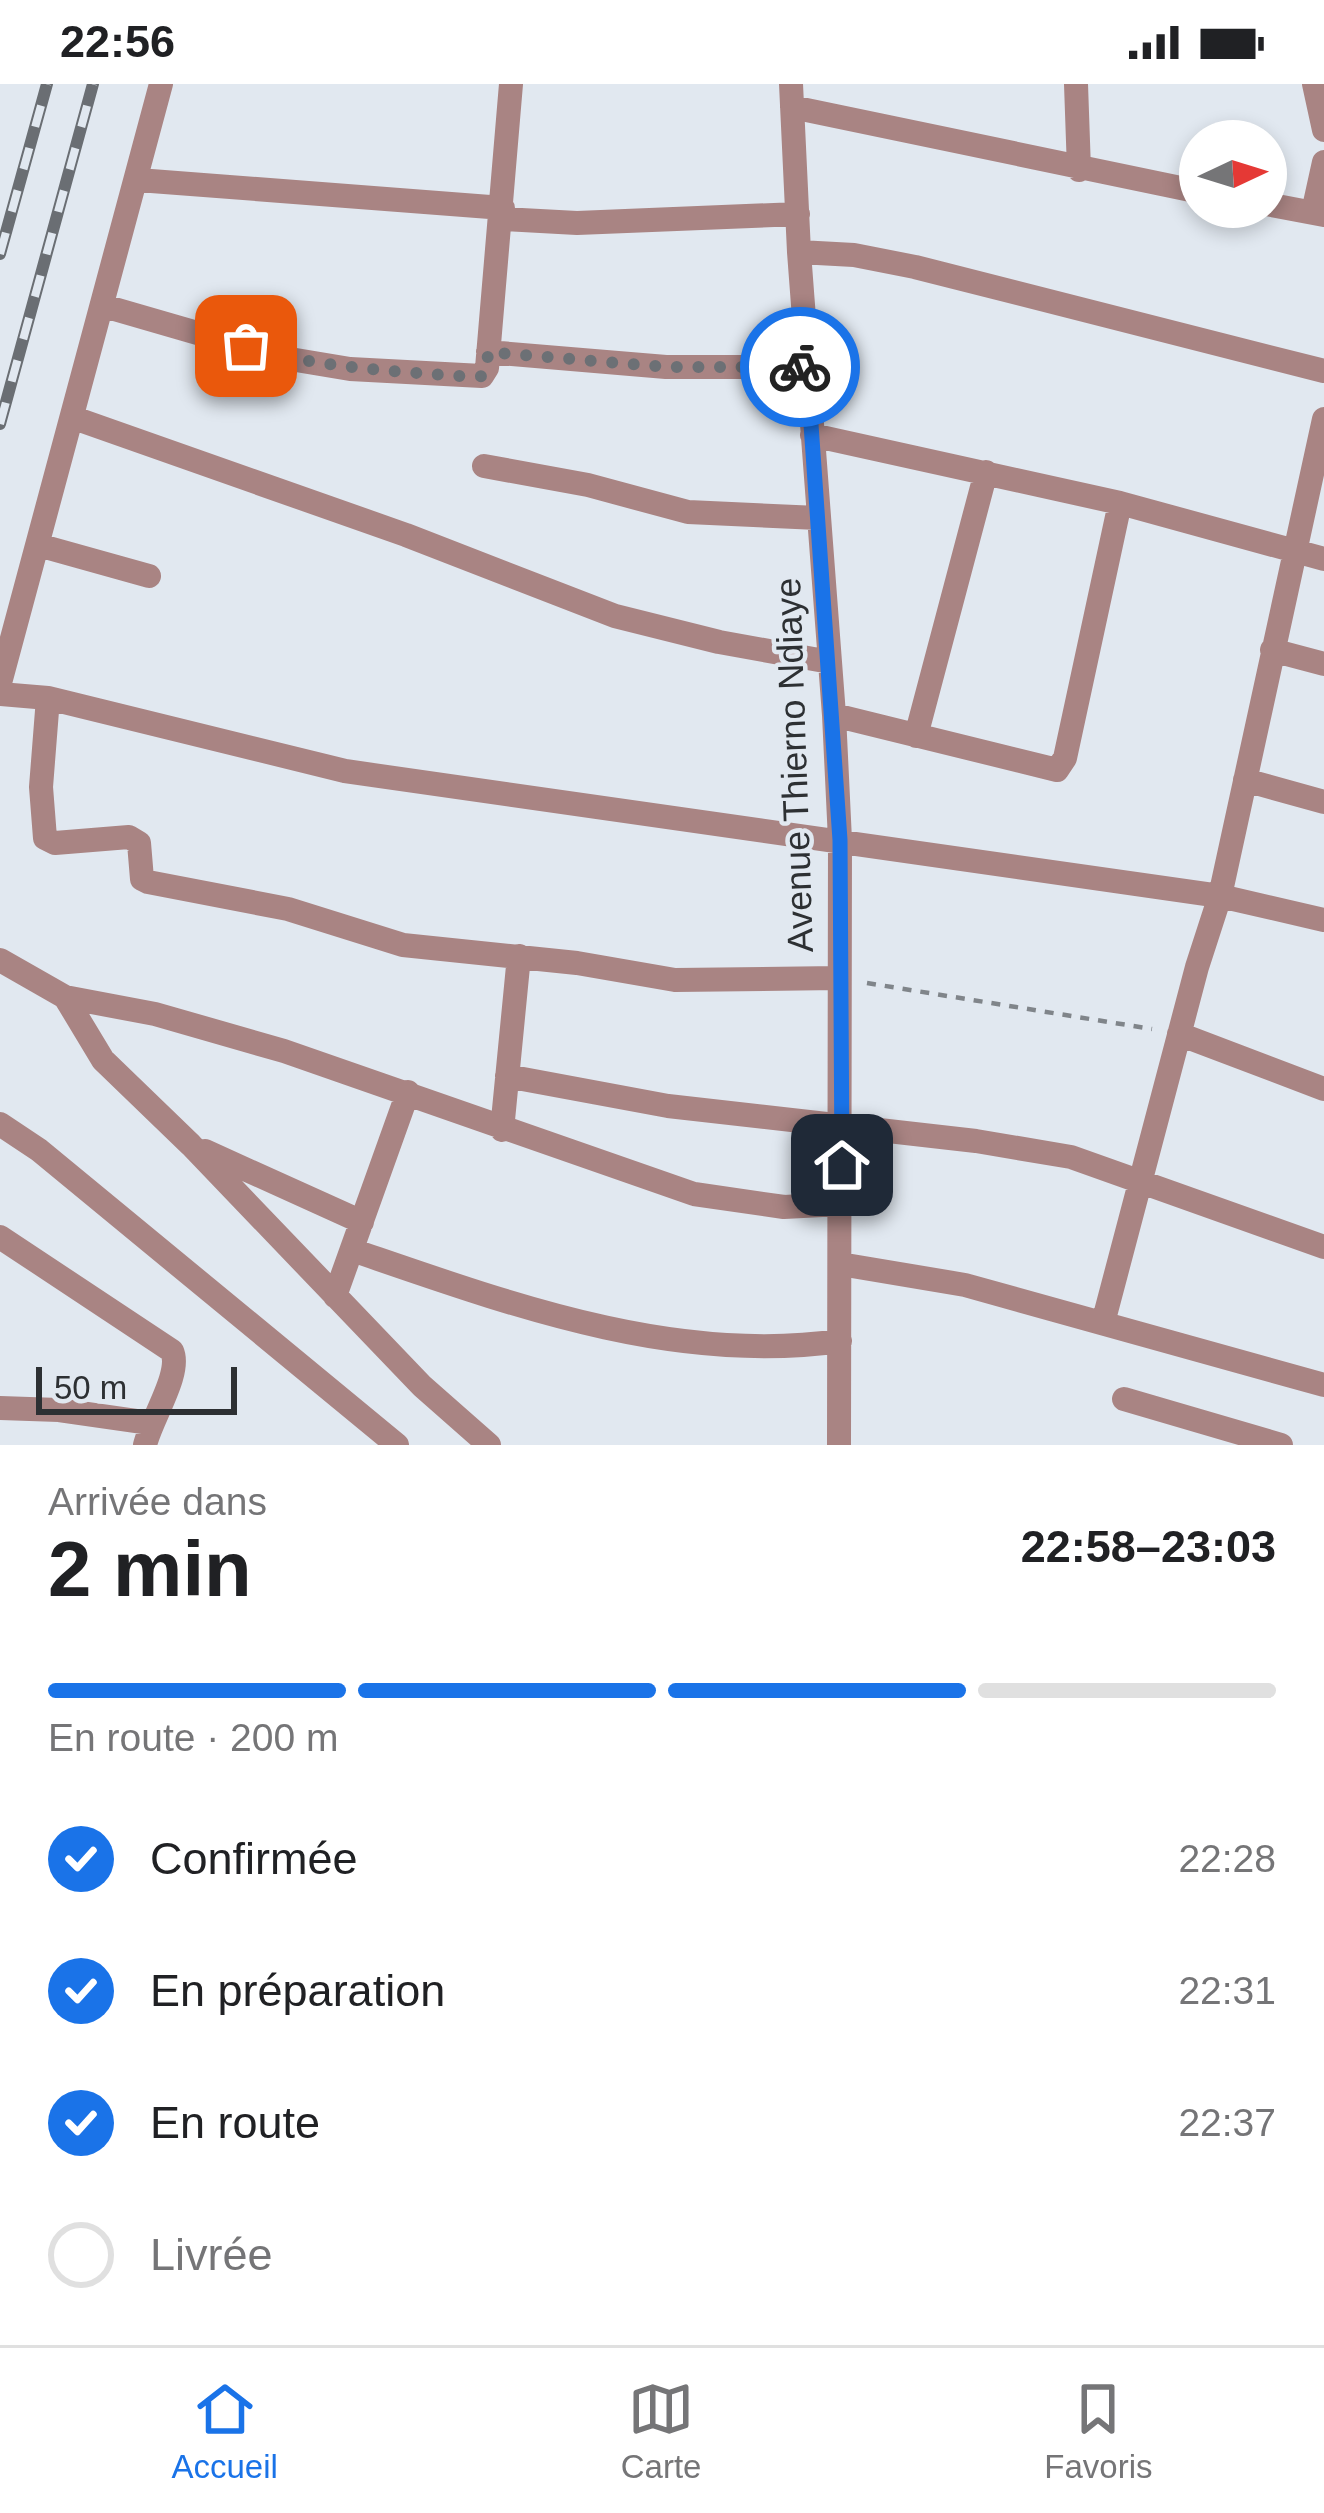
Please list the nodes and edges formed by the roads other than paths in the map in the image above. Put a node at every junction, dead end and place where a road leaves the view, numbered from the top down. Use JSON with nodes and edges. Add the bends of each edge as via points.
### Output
{"nodes":[{"id":1,"x":161,"y":84,"type":"edge"},
{"id":2,"x":511,"y":84,"type":"edge"},
{"id":3,"x":1076,"y":84,"type":"edge"},
{"id":4,"x":1314,"y":84,"type":"edge"},
{"id":5,"x":792,"y":96,"type":"edge"},
{"id":6,"x":1324,"y":130,"type":"edge"},
{"id":7,"x":1324,"y":162,"type":"edge"},
{"id":8,"x":1078,"y":170,"type":"junction"},
{"id":9,"x":139,"y":180,"type":"junction"},
{"id":10,"x":1179,"y":188,"type":"edge"},
{"id":11,"x":1287,"y":208,"type":"edge"},
{"id":12,"x":502,"y":213,"type":"junction"},
{"id":13,"x":798,"y":214,"type":"junction"},
{"id":14,"x":1318,"y":214,"type":"edge"},
{"id":15,"x":799,"y":252,"type":"junction"},
{"id":16,"x":104,"y":306,"type":"junction"},
{"id":17,"x":488,"y":352,"type":"junction"},
{"id":18,"x":807,"y":367,"type":"junction"},
{"id":19,"x":1324,"y":371,"type":"edge"},
{"id":20,"x":74,"y":418,"type":"junction"},
{"id":21,"x":1324,"y":419,"type":"edge"},
{"id":22,"x":812,"y":435,"type":"junction"},
{"id":23,"x":484,"y":466,"type":"dead end"},
{"id":24,"x":986,"y":472,"type":"junction"},
{"id":25,"x":1120,"y":503,"type":"junction"},
{"id":26,"x":818,"y":518,"type":"junction"},
{"id":27,"x":38,"y":544,"type":"junction"},
{"id":28,"x":1293,"y":550,"type":"junction"},
{"id":29,"x":1324,"y":559,"type":"edge"},
{"id":30,"x":149,"y":576,"type":"dead end"},
{"id":31,"x":1272,"y":650,"type":"junction"},
{"id":32,"x":830,"y":662,"type":"junction"},
{"id":33,"x":1324,"y":664,"type":"edge"},
{"id":34,"x":0,"y":683,"type":"edge"},
{"id":35,"x":0,"y":694,"type":"edge"},
{"id":36,"x":48,"y":698,"type":"junction"},
{"id":37,"x":834,"y":715,"type":"junction"},
{"id":38,"x":916,"y":736,"type":"junction"},
{"id":39,"x":1245,"y":780,"type":"junction"},
{"id":40,"x":1324,"y":802,"type":"edge"},
{"id":41,"x":840,"y":840,"type":"junction"},
{"id":42,"x":1220,"y":896,"type":"junction"},
{"id":43,"x":1324,"y":920,"type":"edge"},
{"id":44,"x":519,"y":956,"type":"junction"},
{"id":45,"x":0,"y":960,"type":"edge"},
{"id":46,"x":838,"y":978,"type":"junction"},
{"id":47,"x":65,"y":997,"type":"junction"},
{"id":48,"x":1179,"y":1034,"type":"junction"},
{"id":49,"x":507,"y":1076,"type":"junction"},
{"id":50,"x":1324,"y":1089,"type":"edge"},
{"id":51,"x":408,"y":1092,"type":"junction"},
{"id":52,"x":0,"y":1124,"type":"edge"},
{"id":53,"x":842,"y":1126,"type":"junction"},
{"id":54,"x":502,"y":1130,"type":"junction"},
{"id":55,"x":191,"y":1145,"type":"junction"},
{"id":56,"x":1141,"y":1180,"type":"junction"},
{"id":57,"x":841,"y":1204,"type":"junction"},
{"id":58,"x":362,"y":1222,"type":"junction"},
{"id":59,"x":0,"y":1237,"type":"edge"},
{"id":60,"x":1324,"y":1246,"type":"edge"},
{"id":61,"x":352,"y":1250,"type":"junction"},
{"id":62,"x":839,"y":1264,"type":"junction"},
{"id":63,"x":335,"y":1296,"type":"junction"},
{"id":64,"x":1103,"y":1323,"type":"junction"},
{"id":65,"x":839,"y":1341,"type":"junction"},
{"id":66,"x":1324,"y":1385,"type":"edge"},
{"id":67,"x":1124,"y":1399,"type":"dead end"},
{"id":68,"x":0,"y":1408,"type":"edge"},
{"id":69,"x":147,"y":1434,"type":"edge"},
{"id":70,"x":397,"y":1445,"type":"edge"},
{"id":71,"x":489,"y":1445,"type":"edge"},
{"id":72,"x":838,"y":1445,"type":"edge"},
{"id":73,"x":1281,"y":1445,"type":"edge"}],
"edges":[{"from":1,"to":9,"type":"street"},
{"from":2,"to":12,"type":"street"},
{"from":3,"to":8,"type":"street"},
{"from":4,"to":6,"type":"street"},
{"from":5,"to":8,"type":"street"},
{"from":5,"to":13,"type":"street","name":"Avenue Thierno Ndiaye"},
{"from":7,"to":14,"type":"street"},
{"from":8,"to":10,"type":"street"},
{"from":9,"to":12,"type":"street"},
{"from":9,"to":16,"type":"street"},
{"from":11,"to":14,"type":"street"},
{"from":12,"to":13,"type":"street","via":[[578,223]]},
{"from":12,"to":17,"type":"street"},
{"from":13,"to":15,"type":"street","name":"Avenue Thierno Ndiaye"},
{"from":15,"to":18,"type":"street","name":"Avenue Thierno Ndiaye"},
{"from":15,"to":19,"type":"street","via":[[915,267]]},
{"from":16,"to":17,"type":"street","via":[[350,369],[474,377],[487,368]]},
{"from":16,"to":20,"type":"street"},
{"from":17,"to":18,"type":"street","via":[[666,367]]},
{"from":18,"to":22,"type":"street","name":"Avenue Thierno Ndiaye"},
{"from":20,"to":27,"type":"street"},
{"from":20,"to":32,"type":"street","via":[[615,616]]},
{"from":21,"to":28,"type":"street"},
{"from":22,"to":24,"type":"street"},
{"from":22,"to":26,"type":"street","name":"Avenue Thierno Ndiaye"},
{"from":23,"to":26,"type":"street","via":[[688,512]]},
{"from":24,"to":25,"type":"street"},
{"from":24,"to":38,"type":"street"},
{"from":25,"to":28,"type":"street"},
{"from":25,"to":38,"type":"street","via":[[1062,765],[1050,770]]},
{"from":26,"to":32,"type":"street","name":"Avenue Thierno Ndiaye"},
{"from":27,"to":30,"type":"street"},
{"from":27,"to":34,"type":"street"},
{"from":28,"to":29,"type":"street"},
{"from":28,"to":31,"type":"street"},
{"from":31,"to":33,"type":"street"},
{"from":31,"to":39,"type":"street"},
{"from":32,"to":37,"type":"street","name":"Avenue Thierno Ndiaye"},
{"from":35,"to":36,"type":"street"},
{"from":36,"to":41,"type":"street","via":[[346,771]]},
{"from":36,"to":44,"type":"street","via":[[41,787],[49,842],[129,836],[139,843],[148,882],[288,910],[403,945]]},
{"from":37,"to":38,"type":"street"},
{"from":37,"to":41,"type":"street","name":"Avenue Thierno Ndiaye"},
{"from":39,"to":40,"type":"street"},
{"from":39,"to":42,"type":"street"},
{"from":41,"to":42,"type":"street"},
{"from":41,"to":46,"type":"street","name":"Avenue Thierno Ndiaye"},
{"from":42,"to":43,"type":"street"},
{"from":42,"to":48,"type":"street"},
{"from":44,"to":46,"type":"street","via":[[675,980]]},
{"from":44,"to":49,"type":"street"},
{"from":45,"to":47,"type":"street"},
{"from":46,"to":53,"type":"street","name":"Avenue Thierno Ndiaye"},
{"from":47,"to":51,"type":"street","via":[[155,1014]]},
{"from":47,"to":55,"type":"street","via":[[103,1060]]},
{"from":48,"to":50,"type":"street"},
{"from":48,"to":56,"type":"street"},
{"from":49,"to":53,"type":"street"},
{"from":49,"to":54,"type":"street"},
{"from":51,"to":54,"type":"street"},
{"from":51,"to":58,"type":"street"},
{"from":52,"to":70,"type":"street"},
{"from":53,"to":56,"type":"street","via":[[1072,1157]]},
{"from":53,"to":57,"type":"street","name":"Avenue Thierno Ndiaye"},
{"from":54,"to":57,"type":"street","via":[[694,1194],[784,1207]]},
{"from":55,"to":58,"type":"street"},
{"from":55,"to":63,"type":"street"},
{"from":56,"to":60,"type":"street"},
{"from":56,"to":64,"type":"street"},
{"from":57,"to":62,"type":"street","name":"Avenue Thierno Ndiaye"},
{"from":58,"to":61,"type":"street"},
{"from":59,"to":69,"type":"street","via":[[172,1351],[176,1368]]},
{"from":61,"to":63,"type":"street"},
{"from":61,"to":65,"type":"street","via":[[481,1294],[669,1340],[794,1348]]},
{"from":62,"to":64,"type":"street","via":[[965,1286]]},
{"from":62,"to":65,"type":"street","name":"Avenue Thierno Ndiaye"},
{"from":63,"to":71,"type":"street"},
{"from":64,"to":66,"type":"street"},
{"from":65,"to":72,"type":"street","name":"Avenue Thierno Ndiaye"},
{"from":67,"to":73,"type":"street"},
{"from":68,"to":69,"type":"street","via":[[59,1410]]}]}
